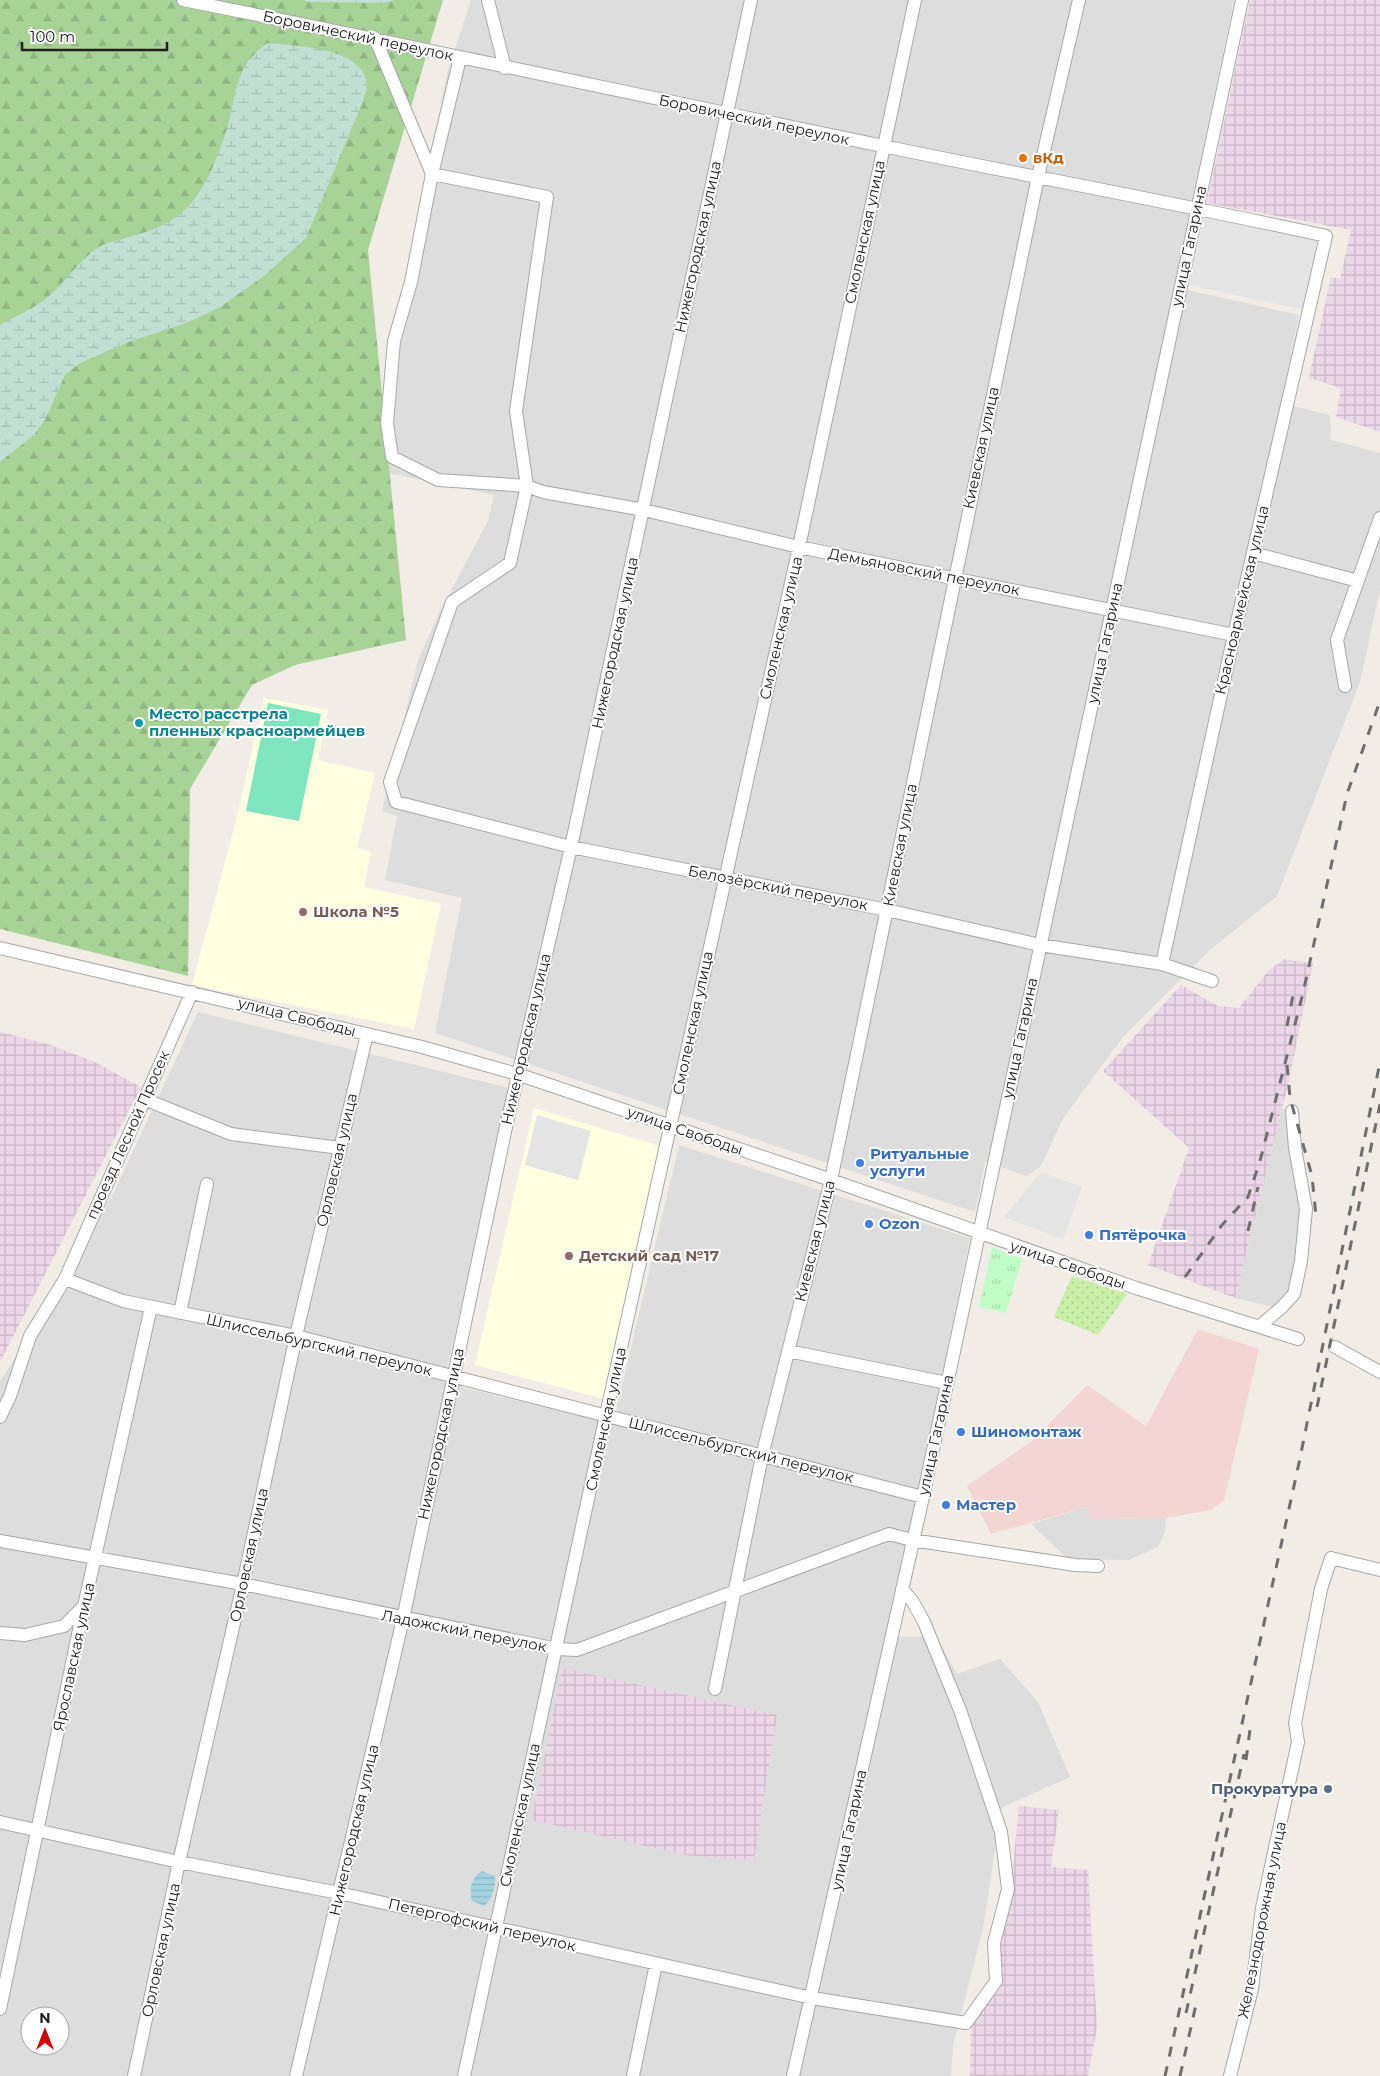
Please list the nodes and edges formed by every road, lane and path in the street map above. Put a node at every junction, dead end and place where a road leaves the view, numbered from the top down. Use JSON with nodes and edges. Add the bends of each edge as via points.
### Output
{"nodes":[{"id":1,"x":183,"y":0,"type":"edge"},
{"id":2,"x":488,"y":0,"type":"edge"},
{"id":3,"x":751,"y":0,"type":"edge"},
{"id":4,"x":915,"y":0,"type":"edge"},
{"id":5,"x":1079,"y":0,"type":"edge"},
{"id":6,"x":1242,"y":0,"type":"edge"},
{"id":7,"x":375,"y":38,"type":"junction"},
{"id":8,"x":460,"y":58,"type":"junction"},
{"id":9,"x":505,"y":68,"type":"junction"},
{"id":10,"x":726,"y":114,"type":"junction"},
{"id":11,"x":883,"y":146,"type":"junction"},
{"id":12,"x":432,"y":174,"type":"junction"},
{"id":13,"x":1038,"y":177,"type":"junction"},
{"id":14,"x":1198,"y":207,"type":"junction"},
{"id":15,"x":1326,"y":236,"type":"joint"},
{"id":16,"x":527,"y":486,"type":"junction"},
{"id":17,"x":644,"y":510,"type":"junction"},
{"id":18,"x":1380,"y":518,"type":"edge"},
{"id":19,"x":799,"y":547,"type":"junction"},
{"id":20,"x":1253,"y":553,"type":"junction"},
{"id":21,"x":954,"y":577,"type":"junction"},
{"id":22,"x":1358,"y":581,"type":"junction"},
{"id":23,"x":1113,"y":610,"type":"junction"},
{"id":24,"x":1234,"y":635,"type":"junction"},
{"id":25,"x":1346,"y":686,"type":"dead end"},
{"id":26,"x":571,"y":846,"type":"junction"},
{"id":27,"x":725,"y":878,"type":"junction"},
{"id":28,"x":887,"y":910,"type":"junction"},
{"id":29,"x":1040,"y":944,"type":"junction"},
{"id":30,"x":0,"y":948,"type":"edge"},
{"id":31,"x":1162,"y":964,"type":"junction"},
{"id":32,"x":1212,"y":981,"type":"dead end"},
{"id":33,"x":192,"y":992,"type":"junction"},
{"id":34,"x":367,"y":1034,"type":"junction"},
{"id":35,"x":517,"y":1074,"type":"junction"},
{"id":36,"x":144,"y":1099,"type":"junction"},
{"id":37,"x":1292,"y":1111,"type":"dead end"},
{"id":38,"x":671,"y":1126,"type":"junction"},
{"id":39,"x":340,"y":1148,"type":"junction"},
{"id":40,"x":830,"y":1180,"type":"junction"},
{"id":41,"x":207,"y":1184,"type":"dead end"},
{"id":42,"x":979,"y":1233,"type":"junction"},
{"id":43,"x":65,"y":1278,"type":"junction"},
{"id":44,"x":151,"y":1307,"type":"junction"},
{"id":45,"x":180,"y":1313,"type":"junction"},
{"id":46,"x":1260,"y":1326,"type":"junction"},
{"id":47,"x":296,"y":1336,"type":"junction"},
{"id":48,"x":1298,"y":1339,"type":"dead end"},
{"id":49,"x":1335,"y":1347,"type":"dead end"},
{"id":50,"x":788,"y":1351,"type":"junction"},
{"id":51,"x":1380,"y":1372,"type":"edge"},
{"id":52,"x":452,"y":1377,"type":"junction"},
{"id":53,"x":947,"y":1383,"type":"junction"},
{"id":54,"x":606,"y":1415,"type":"junction"},
{"id":55,"x":0,"y":1417,"type":"edge"},
{"id":56,"x":762,"y":1456,"type":"junction"},
{"id":57,"x":923,"y":1497,"type":"junction"},
{"id":58,"x":912,"y":1540,"type":"junction"},
{"id":59,"x":0,"y":1541,"type":"edge"},
{"id":60,"x":96,"y":1558,"type":"junction"},
{"id":61,"x":1098,"y":1566,"type":"dead end"},
{"id":62,"x":1380,"y":1570,"type":"edge"},
{"id":63,"x":243,"y":1584,"type":"junction"},
{"id":64,"x":902,"y":1589,"type":"junction"},
{"id":65,"x":734,"y":1591,"type":"junction"},
{"id":66,"x":84,"y":1606,"type":"junction"},
{"id":67,"x":403,"y":1619,"type":"junction"},
{"id":68,"x":0,"y":1633,"type":"edge"},
{"id":69,"x":557,"y":1649,"type":"junction"},
{"id":70,"x":714,"y":1689,"type":"dead end"},
{"id":71,"x":0,"y":1822,"type":"edge"},
{"id":72,"x":37,"y":1831,"type":"junction"},
{"id":73,"x":179,"y":1862,"type":"junction"},
{"id":74,"x":340,"y":1893,"type":"junction"},
{"id":75,"x":495,"y":1927,"type":"junction"},
{"id":76,"x":656,"y":1964,"type":"junction"},
{"id":77,"x":812,"y":1998,"type":"junction"},
{"id":78,"x":0,"y":2009,"type":"edge"},
{"id":79,"x":796,"y":2063,"type":"junction"},
{"id":80,"x":134,"y":2076,"type":"edge"},
{"id":81,"x":296,"y":2076,"type":"edge"},
{"id":82,"x":464,"y":2076,"type":"edge"},
{"id":83,"x":634,"y":2076,"type":"edge"},
{"id":84,"x":783,"y":2076,"type":"edge"},
{"id":85,"x":793,"y":2076,"type":"edge"},
{"id":86,"x":1230,"y":2076,"type":"edge"}],
"edges":[{"from":1,"to":7,"type":"street","name":"Боровический переулок"},
{"from":2,"to":9,"type":"street"},
{"from":3,"to":10,"type":"street","name":"Нижегородская улица"},
{"from":4,"to":11,"type":"street","name":"Смоленская улица"},
{"from":5,"to":13,"type":"street","name":"Киевская улица"},
{"from":6,"to":14,"type":"street","name":"улица Гагарина"},
{"from":7,"to":8,"type":"street","name":"Боровический переулок"},
{"from":7,"to":12,"type":"street"},
{"from":8,"to":9,"type":"street","name":"Боровический переулок"},
{"from":8,"to":12,"type":"street"},
{"from":9,"to":10,"type":"street","name":"Боровический переулок"},
{"from":10,"to":11,"type":"street","name":"Боровический переулок"},
{"from":10,"to":17,"type":"street","name":"Нижегородская улица"},
{"from":11,"to":13,"type":"street","name":"Боровический переулок"},
{"from":11,"to":19,"type":"street","name":"Смоленская улица"},
{"from":12,"to":16,"type":"street","via":[[547,197],[516,411]]},
{"from":12,"to":16,"type":"street","name":"Демьяновский переулок","via":[[411,282],[394,341],[387,423],[392,457],[438,480]]},
{"from":13,"to":14,"type":"street","name":"Боровический переулок"},
{"from":13,"to":21,"type":"street","name":"Киевская улица"},
{"from":14,"to":15,"type":"street","name":"Боровический переулок"},
{"from":14,"to":23,"type":"street","name":"улица Гагарина"},
{"from":15,"to":20,"type":"street","name":"Красноармейская улица"},
{"from":16,"to":17,"type":"street","name":"Демьяновский переулок","via":[[543,492]]},
{"from":16,"to":26,"type":"street","name":"Белозёрский переулок","via":[[510,563],[452,602],[390,782],[396,802]]},
{"from":17,"to":19,"type":"street","name":"Демьяновский переулок"},
{"from":17,"to":26,"type":"street","name":"Нижегородская улица"},
{"from":18,"to":22,"type":"street"},
{"from":19,"to":21,"type":"street","name":"Демьяновский переулок"},
{"from":19,"to":27,"type":"street","name":"Смоленская улица"},
{"from":20,"to":22,"type":"street"},
{"from":20,"to":24,"type":"street","name":"Красноармейская улица"},
{"from":21,"to":23,"type":"street","name":"Демьяновский переулок"},
{"from":21,"to":28,"type":"street","name":"Киевская улица"},
{"from":22,"to":25,"type":"street","via":[[1337,640]]},
{"from":23,"to":24,"type":"street","name":"Демьяновский переулок"},
{"from":23,"to":29,"type":"street","name":"улица Гагарина"},
{"from":24,"to":31,"type":"street","name":"Красноармейская улица"},
{"from":26,"to":27,"type":"street","name":"Белозёрский переулок"},
{"from":26,"to":35,"type":"street","name":"Нижегородская улица"},
{"from":27,"to":28,"type":"street","name":"Белозёрский переулок"},
{"from":27,"to":38,"type":"street","name":"Смоленская улица"},
{"from":28,"to":29,"type":"street","name":"Белозёрский переулок"},
{"from":28,"to":40,"type":"street","name":"Киевская улица"},
{"from":29,"to":31,"type":"street","name":"Белозёрский переулок"},
{"from":29,"to":42,"type":"street","name":"улица Гагарина"},
{"from":30,"to":33,"type":"street","name":"улица Свободы"},
{"from":31,"to":32,"type":"street","name":"Белозёрский переулок"},
{"from":33,"to":34,"type":"street","name":"улица Свободы"},
{"from":33,"to":36,"type":"street","name":"проезд Лесной Просек"},
{"from":34,"to":35,"type":"street","name":"улица Свободы"},
{"from":34,"to":39,"type":"street","name":"Орловская улица"},
{"from":35,"to":38,"type":"street","name":"улица Свободы"},
{"from":35,"to":52,"type":"street","name":"Нижегородская улица"},
{"from":36,"to":39,"type":"street","via":[[231,1134]]},
{"from":36,"to":43,"type":"street","name":"проезд Лесной Просек"},
{"from":37,"to":46,"type":"street","via":[[1306,1209],[1300,1261],[1294,1294]]},
{"from":38,"to":40,"type":"street","name":"улица Свободы"},
{"from":38,"to":54,"type":"street","name":"Смоленская улица"},
{"from":39,"to":47,"type":"street","name":"Орловская улица"},
{"from":40,"to":42,"type":"street","name":"улица Свободы"},
{"from":40,"to":50,"type":"street","name":"Киевская улица"},
{"from":41,"to":45,"type":"street"},
{"from":42,"to":46,"type":"street","name":"улица Свободы","via":[[1136,1288]]},
{"from":42,"to":53,"type":"street","name":"улица Гагарина"},
{"from":43,"to":44,"type":"street","name":"Шлиссельбургский переулок","via":[[123,1301]]},
{"from":43,"to":55,"type":"street","name":"проезд Лесной Просек","via":[[30,1336]]},
{"from":44,"to":45,"type":"street","name":"Шлиссельбургский переулок"},
{"from":44,"to":60,"type":"street","name":"Ярославская улица"},
{"from":45,"to":47,"type":"street","name":"Шлиссельбургский переулок"},
{"from":46,"to":48,"type":"street","name":"улица Свободы"},
{"from":47,"to":52,"type":"street","name":"Шлиссельбургский переулок"},
{"from":47,"to":63,"type":"street","name":"Орловская улица"},
{"from":49,"to":51,"type":"street"},
{"from":50,"to":53,"type":"street"},
{"from":50,"to":56,"type":"street","name":"Киевская улица"},
{"from":52,"to":54,"type":"street","name":"Шлиссельбургский переулок"},
{"from":52,"to":67,"type":"street","name":"Нижегородская улица"},
{"from":53,"to":57,"type":"street","name":"улица Гагарина"},
{"from":54,"to":56,"type":"street","name":"Шлиссельбургский переулок"},
{"from":54,"to":69,"type":"street","name":"Смоленская улица"},
{"from":56,"to":57,"type":"street","name":"Шлиссельбургский переулок"},
{"from":56,"to":65,"type":"street","name":"Киевская улица"},
{"from":57,"to":58,"type":"street","name":"улица Гагарина"},
{"from":58,"to":61,"type":"street","name":"Ладожский переулок"},
{"from":58,"to":64,"type":"street","name":"улица Гагарина"},
{"from":58,"to":65,"type":"street","name":"Ладожский переулок","via":[[889,1534]]},
{"from":59,"to":60,"type":"street","name":"Ладожский переулок"},
{"from":60,"to":63,"type":"street","name":"Ладожский переулок"},
{"from":60,"to":66,"type":"street","name":"Ярославская улица"},
{"from":62,"to":86,"type":"street","name":"Железнодорожная улица","via":[[1331,1558],[1321,1589],[1295,1724],[1298,1742],[1262,1908],[1252,1989]]},
{"from":63,"to":67,"type":"street","name":"Ладожский переулок"},
{"from":63,"to":73,"type":"street","name":"Орловская улица"},
{"from":64,"to":77,"type":"street","name":"улица Гагарина"},
{"from":64,"to":77,"type":"street","name":"Петергофский переулок","via":[[924,1622],[960,1710],[1001,1832],[1008,1889],[994,1943],[996,1981],[966,2023]]},
{"from":65,"to":69,"type":"street","name":"Ладожский переулок","via":[[577,1650]]},
{"from":65,"to":70,"type":"street","name":"Киевская улица"},
{"from":66,"to":68,"type":"street","via":[[64,1626],[25,1635]]},
{"from":66,"to":72,"type":"street","name":"Ярославская улица"},
{"from":67,"to":69,"type":"street","name":"Ладожский переулок"},
{"from":67,"to":74,"type":"street","name":"Нижегородская улица"},
{"from":69,"to":75,"type":"street","name":"Смоленская улица"},
{"from":71,"to":72,"type":"street","name":"Петергофский переулок"},
{"from":72,"to":73,"type":"street","name":"Петергофский переулок"},
{"from":72,"to":78,"type":"street","name":"Ярославская улица"},
{"from":73,"to":74,"type":"street","name":"Петергофский переулок"},
{"from":73,"to":80,"type":"street","name":"Орловская улица"},
{"from":74,"to":75,"type":"street","name":"Петергофский переулок"},
{"from":74,"to":81,"type":"street","name":"Нижегородская улица"},
{"from":75,"to":76,"type":"street","name":"Петергофский переулок"},
{"from":75,"to":82,"type":"street","name":"Смоленская улица"},
{"from":76,"to":77,"type":"street","name":"Петергофский переулок"},
{"from":76,"to":83,"type":"street"},
{"from":77,"to":79,"type":"street","name":"улица Гагарина"},
{"from":79,"to":84,"type":"street"},
{"from":79,"to":85,"type":"street","name":"улица Гагарина"}]}
